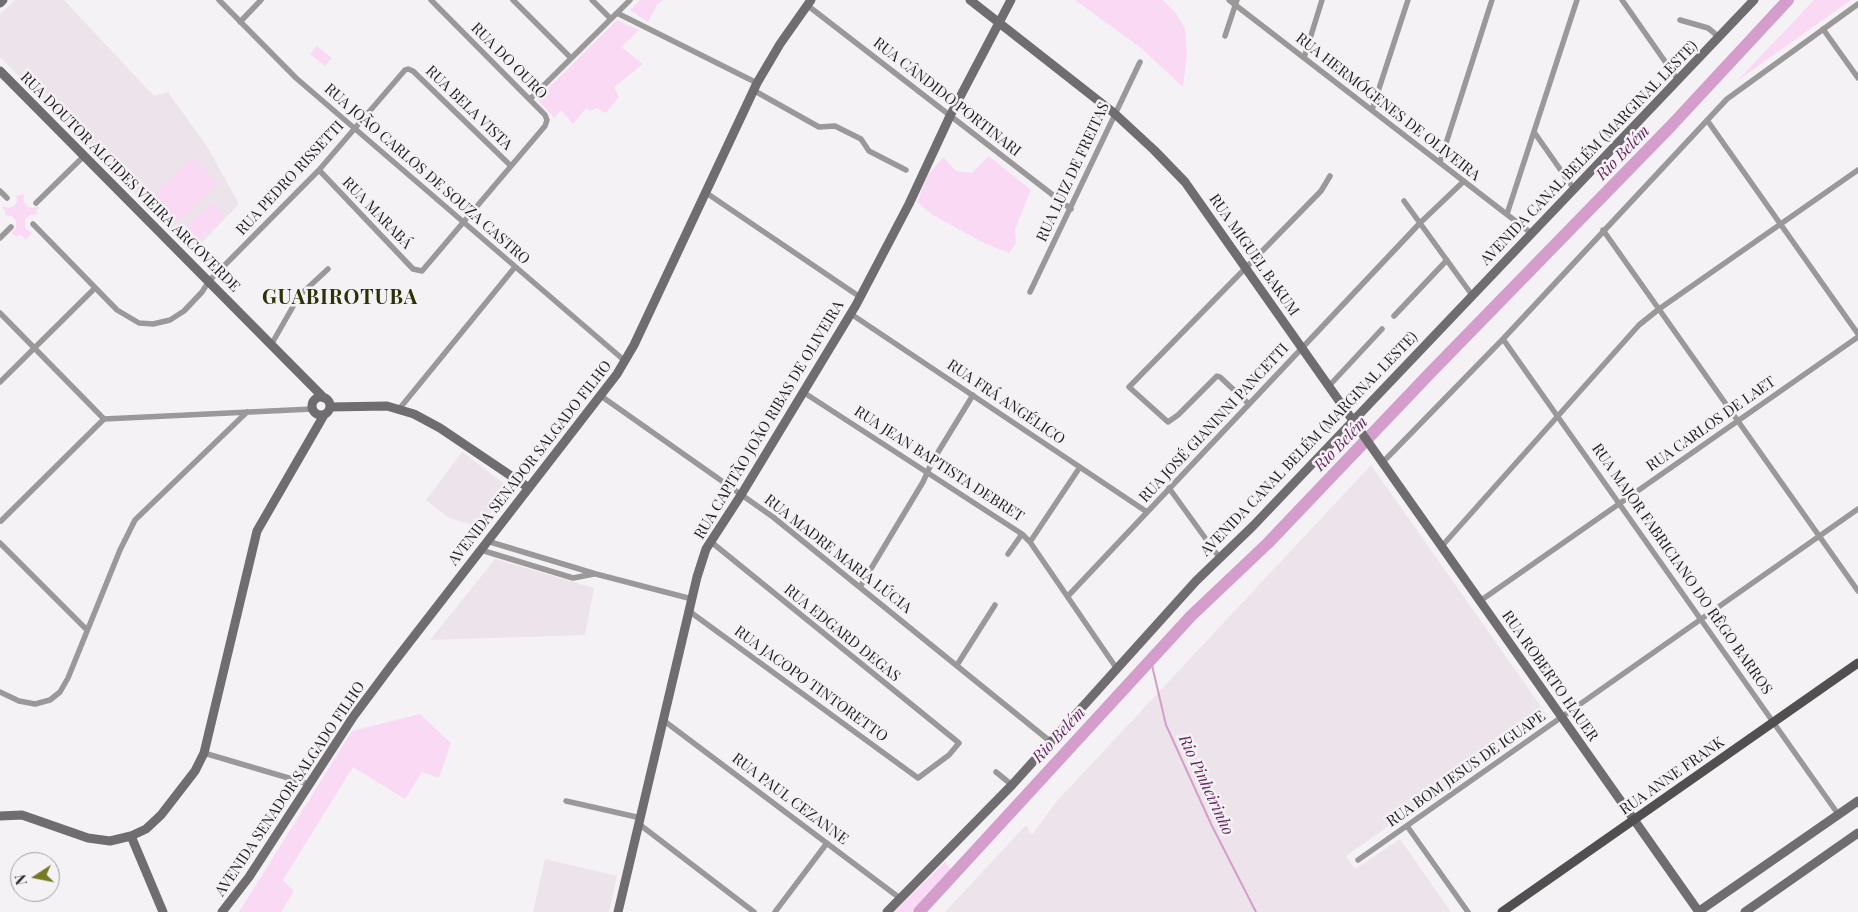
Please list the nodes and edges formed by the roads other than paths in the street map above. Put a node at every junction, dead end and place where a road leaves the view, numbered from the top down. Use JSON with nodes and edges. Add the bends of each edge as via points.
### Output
{"nodes":[{"id":1,"x":218,"y":0,"type":"edge"},
{"id":2,"x":261,"y":0,"type":"edge"},
{"id":3,"x":431,"y":0,"type":"edge"},
{"id":4,"x":513,"y":0,"type":"edge"},
{"id":5,"x":592,"y":0,"type":"edge"},
{"id":6,"x":630,"y":0,"type":"edge"},
{"id":7,"x":970,"y":0,"type":"edge"},
{"id":8,"x":1011,"y":0,"type":"edge"},
{"id":9,"x":1229,"y":0,"type":"edge"},
{"id":10,"x":1322,"y":0,"type":"edge"},
{"id":11,"x":1408,"y":0,"type":"edge"},
{"id":12,"x":1492,"y":0,"type":"edge"},
{"id":13,"x":1577,"y":0,"type":"edge"},
{"id":14,"x":1622,"y":0,"type":"edge"},
{"id":15,"x":1754,"y":0,"type":"edge"},
{"id":16,"x":809,"y":2,"type":"edge"},
{"id":17,"x":1236,"y":2,"type":"edge"},
{"id":18,"x":1858,"y":4,"type":"edge"},
{"id":19,"x":617,"y":12,"type":"junction"},
{"id":20,"x":611,"y":19,"type":"junction"},
{"id":21,"x":1680,"y":20,"type":"dead end"},
{"id":22,"x":240,"y":22,"type":"junction"},
{"id":23,"x":999,"y":23,"type":"junction"},
{"id":24,"x":1823,"y":29,"type":"junction"},
{"id":25,"x":1225,"y":36,"type":"dead end"},
{"id":26,"x":1719,"y":37,"type":"junction"},
{"id":27,"x":571,"y":58,"type":"junction"},
{"id":28,"x":1304,"y":58,"type":"junction"},
{"id":29,"x":1140,"y":62,"type":"dead end"},
{"id":30,"x":408,"y":69,"type":"joint"},
{"id":31,"x":0,"y":71,"type":"edge"},
{"id":32,"x":1858,"y":78,"type":"edge"},
{"id":33,"x":1678,"y":80,"type":"junction"},
{"id":34,"x":755,"y":87,"type":"junction"},
{"id":35,"x":530,"y":99,"type":"junction"},
{"id":36,"x":1372,"y":110,"type":"junction"},
{"id":37,"x":1114,"y":113,"type":"junction"},
{"id":38,"x":950,"y":116,"type":"junction"},
{"id":39,"x":1707,"y":120,"type":"junction"},
{"id":40,"x":354,"y":128,"type":"junction"},
{"id":41,"x":1534,"y":132,"type":"junction"},
{"id":42,"x":84,"y":156,"type":"junction"},
{"id":43,"x":1440,"y":162,"type":"junction"},
{"id":44,"x":511,"y":166,"type":"junction"},
{"id":45,"x":319,"y":170,"type":"junction"},
{"id":46,"x":906,"y":170,"type":"dead end"},
{"id":47,"x":1858,"y":170,"type":"edge"},
{"id":48,"x":1330,"y":176,"type":"dead end"},
{"id":49,"x":1464,"y":181,"type":"junction"},
{"id":50,"x":1574,"y":189,"type":"junction"},
{"id":51,"x":0,"y":191,"type":"edge"},
{"id":52,"x":705,"y":192,"type":"junction"},
{"id":53,"x":7,"y":198,"type":"dead end"},
{"id":54,"x":1404,"y":201,"type":"dead end"},
{"id":55,"x":36,"y":203,"type":"dead end"},
{"id":56,"x":1071,"y":210,"type":"junction"},
{"id":57,"x":1507,"y":214,"type":"junction"},
{"id":58,"x":464,"y":222,"type":"junction"},
{"id":59,"x":1420,"y":223,"type":"junction"},
{"id":60,"x":33,"y":224,"type":"dead end"},
{"id":61,"x":1780,"y":224,"type":"junction"},
{"id":62,"x":11,"y":227,"type":"dead end"},
{"id":63,"x":1603,"y":230,"type":"junction"},
{"id":64,"x":1531,"y":233,"type":"junction"},
{"id":65,"x":0,"y":238,"type":"edge"},
{"id":66,"x":1447,"y":260,"type":"junction"},
{"id":67,"x":515,"y":267,"type":"junction"},
{"id":68,"x":1246,"y":267,"type":"junction"},
{"id":69,"x":328,"y":269,"type":"dead end"},
{"id":70,"x":209,"y":282,"type":"junction"},
{"id":71,"x":95,"y":288,"type":"junction"},
{"id":72,"x":1030,"y":292,"type":"dead end"},
{"id":73,"x":1472,"y":295,"type":"junction"},
{"id":74,"x":860,"y":297,"type":"junction"},
{"id":75,"x":1659,"y":309,"type":"junction"},
{"id":76,"x":0,"y":313,"type":"edge"},
{"id":77,"x":851,"y":314,"type":"junction"},
{"id":78,"x":1394,"y":316,"type":"dead end"},
{"id":79,"x":1382,"y":329,"type":"dead end"},
{"id":80,"x":1858,"y":336,"type":"edge"},
{"id":81,"x":1503,"y":339,"type":"junction"},
{"id":82,"x":271,"y":345,"type":"junction"},
{"id":83,"x":34,"y":348,"type":"junction"},
{"id":84,"x":1302,"y":348,"type":"junction"},
{"id":85,"x":625,"y":362,"type":"junction"},
{"id":86,"x":0,"y":382,"type":"edge"},
{"id":87,"x":1329,"y":386,"type":"junction"},
{"id":88,"x":804,"y":392,"type":"junction"},
{"id":89,"x":972,"y":395,"type":"junction"},
{"id":90,"x":601,"y":396,"type":"junction"},
{"id":91,"x":324,"y":398,"type":"junction"},
{"id":92,"x":1249,"y":404,"type":"junction"},
{"id":93,"x":400,"y":408,"type":"junction"},
{"id":94,"x":312,"y":409,"type":"junction"},
{"id":95,"x":327,"y":411,"type":"junction"},
{"id":96,"x":247,"y":412,"type":"junction"},
{"id":97,"x":1557,"y":416,"type":"junction"},
{"id":98,"x":104,"y":419,"type":"junction"},
{"id":99,"x":1738,"y":421,"type":"junction"},
{"id":100,"x":1355,"y":423,"type":"junction"},
{"id":101,"x":1380,"y":459,"type":"junction"},
{"id":102,"x":1080,"y":467,"type":"junction"},
{"id":103,"x":928,"y":472,"type":"junction"},
{"id":104,"x":529,"y":488,"type":"junction"},
{"id":105,"x":1169,"y":488,"type":"junction"},
{"id":106,"x":741,"y":494,"type":"junction"},
{"id":107,"x":1619,"y":504,"type":"junction"},
{"id":108,"x":1858,"y":510,"type":"edge"},
{"id":109,"x":1147,"y":512,"type":"junction"},
{"id":110,"x":1,"y":521,"type":"edge"},
{"id":111,"x":1022,"y":534,"type":"junction"},
{"id":112,"x":1819,"y":537,"type":"junction"},
{"id":113,"x":487,"y":541,"type":"junction"},
{"id":114,"x":710,"y":541,"type":"junction"},
{"id":115,"x":0,"y":542,"type":"edge"},
{"id":116,"x":1030,"y":542,"type":"junction"},
{"id":117,"x":1442,"y":546,"type":"junction"},
{"id":118,"x":481,"y":550,"type":"junction"},
{"id":119,"x":1008,"y":554,"type":"dead end"},
{"id":120,"x":1219,"y":557,"type":"junction"},
{"id":121,"x":596,"y":574,"type":"junction"},
{"id":122,"x":860,"y":587,"type":"junction"},
{"id":123,"x":1858,"y":592,"type":"edge"},
{"id":124,"x":1068,"y":596,"type":"junction"},
{"id":125,"x":692,"y":599,"type":"junction"},
{"id":126,"x":1480,"y":601,"type":"junction"},
{"id":127,"x":995,"y":605,"type":"dead end"},
{"id":128,"x":689,"y":611,"type":"junction"},
{"id":129,"x":1701,"y":620,"type":"junction"},
{"id":130,"x":87,"y":630,"type":"junction"},
{"id":131,"x":1858,"y":663,"type":"edge"},
{"id":132,"x":957,"y":665,"type":"junction"},
{"id":133,"x":1118,"y":668,"type":"junction"},
{"id":134,"x":0,"y":692,"type":"edge"},
{"id":135,"x":1562,"y":717,"type":"junction"},
{"id":136,"x":664,"y":720,"type":"junction"},
{"id":137,"x":1773,"y":722,"type":"junction"},
{"id":138,"x":1052,"y":742,"type":"junction"},
{"id":139,"x":204,"y":753,"type":"junction"},
{"id":140,"x":996,"y":772,"type":"dead end"},
{"id":141,"x":918,"y":778,"type":"joint"},
{"id":142,"x":309,"y":784,"type":"junction"},
{"id":143,"x":1012,"y":785,"type":"junction"},
{"id":144,"x":1858,"y":800,"type":"edge"},
{"id":145,"x":566,"y":801,"type":"dead end"},
{"id":146,"x":1838,"y":814,"type":"junction"},
{"id":147,"x":0,"y":816,"type":"edge"},
{"id":148,"x":1634,"y":819,"type":"junction"},
{"id":149,"x":640,"y":821,"type":"junction"},
{"id":150,"x":1407,"y":826,"type":"junction"},
{"id":151,"x":132,"y":836,"type":"junction"},
{"id":152,"x":1857,"y":837,"type":"edge"},
{"id":153,"x":827,"y":843,"type":"junction"},
{"id":154,"x":1358,"y":860,"type":"dead end"},
{"id":155,"x":901,"y":899,"type":"junction"},
{"id":156,"x":163,"y":912,"type":"edge"},
{"id":157,"x":222,"y":912,"type":"edge"},
{"id":158,"x":618,"y":912,"type":"edge"},
{"id":159,"x":754,"y":912,"type":"edge"},
{"id":160,"x":775,"y":912,"type":"edge"},
{"id":161,"x":887,"y":912,"type":"edge"},
{"id":162,"x":1468,"y":912,"type":"edge"},
{"id":163,"x":1502,"y":912,"type":"edge"},
{"id":164,"x":1698,"y":912,"type":"edge"},
{"id":165,"x":1745,"y":912,"type":"edge"}],
"edges":[{"from":1,"to":22,"type":"street","name":"RUA JOÃO CARLOS DE SOUZA CASTRO"},
{"from":2,"to":22,"type":"street"},
{"from":3,"to":35,"type":"street","name":"RUA DO OURO"},
{"from":4,"to":27,"type":"street"},
{"from":5,"to":20,"type":"street"},
{"from":6,"to":19,"type":"street"},
{"from":7,"to":23,"type":"street","name":"RUA MIGUEL BAKUM"},
{"from":8,"to":23,"type":"street","name":"RUA CAPITÃO JOÃO RIBAS DE OLIVEIRA"},
{"from":9,"to":17,"type":"street","name":"RUA HERMÓGENES DE OLIVEIRA"},
{"from":10,"to":28,"type":"street"},
{"from":11,"to":36,"type":"street"},
{"from":12,"to":43,"type":"street"},
{"from":13,"to":41,"type":"street"},
{"from":14,"to":33,"type":"street"},
{"from":15,"to":26,"type":"street","name":"AVENIDA CANAL BELÉM (MARGINAL LESTE)"},
{"from":16,"to":34,"type":"street","name":"AVENIDA SENADOR SALGADO FILHO"},
{"from":16,"to":38,"type":"street","name":"RUA CÂNDIDO PORTINARI"},
{"from":17,"to":25,"type":"street"},
{"from":17,"to":28,"type":"street","name":"RUA HERMÓGENES DE OLIVEIRA"},
{"from":18,"to":24,"type":"street"},
{"from":19,"to":20,"type":"street"},
{"from":19,"to":34,"type":"street"},
{"from":20,"to":27,"type":"street"},
{"from":21,"to":26,"type":"street","via":[[1708,28]]},
{"from":22,"to":40,"type":"street","name":"RUA JOÃO CARLOS DE SOUZA CASTRO","via":[[291,73]]},
{"from":23,"to":37,"type":"street","name":"RUA MIGUEL BAKUM"},
{"from":23,"to":38,"type":"street","name":"RUA CAPITÃO JOÃO RIBAS DE OLIVEIRA"},
{"from":24,"to":32,"type":"street"},
{"from":24,"to":39,"type":"street","via":[[1735,93]]},
{"from":26,"to":33,"type":"street","name":"AVENIDA CANAL BELÉM (MARGINAL LESTE)"},
{"from":27,"to":35,"type":"street"},
{"from":28,"to":36,"type":"street","name":"RUA HERMÓGENES DE OLIVEIRA"},
{"from":29,"to":37,"type":"street","name":"RUA LUIZ DE FREITAS"},
{"from":30,"to":40,"type":"street","name":"RUA PEDRO RISSETTI"},
{"from":30,"to":44,"type":"street","name":"RUA BELA VISTA"},
{"from":31,"to":42,"type":"street","name":"RUA DOUTOR ALCIDES VIEIRA ARCOVERDE"},
{"from":33,"to":50,"type":"street","name":"AVENIDA CANAL BELÉM (MARGINAL LESTE)"},
{"from":34,"to":46,"type":"street","via":[[819,126],[835,126],[861,139],[869,151]]},
{"from":34,"to":52,"type":"street","name":"AVENIDA SENADOR SALGADO FILHO"},
{"from":35,"to":44,"type":"street","name":"RUA DO OURO","via":[[547,120]]},
{"from":36,"to":43,"type":"street","name":"RUA HERMÓGENES DE OLIVEIRA"},
{"from":37,"to":56,"type":"street","name":"RUA LUIZ DE FREITAS"},
{"from":37,"to":68,"type":"street","name":"RUA MIGUEL BAKUM","via":[[1185,182]]},
{"from":38,"to":56,"type":"street","name":"RUA CÂNDIDO PORTINARI"},
{"from":38,"to":74,"type":"street","name":"RUA CAPITÃO JOÃO RIBAS DE OLIVEIRA"},
{"from":39,"to":61,"type":"street"},
{"from":39,"to":63,"type":"street"},
{"from":40,"to":45,"type":"street","name":"RUA PEDRO RISSETTI"},
{"from":40,"to":58,"type":"street","name":"RUA JOÃO CARLOS DE SOUZA CASTRO"},
{"from":41,"to":50,"type":"street"},
{"from":41,"to":57,"type":"street"},
{"from":42,"to":55,"type":"street"},
{"from":42,"to":70,"type":"street","name":"RUA DOUTOR ALCIDES VIEIRA ARCOVERDE"},
{"from":43,"to":49,"type":"street","name":"RUA HERMÓGENES DE OLIVEIRA"},
{"from":44,"to":58,"type":"street"},
{"from":45,"to":58,"type":"street","name":"RUA MARABÁ","via":[[413,269],[424,269]]},
{"from":45,"to":70,"type":"street","name":"RUA PEDRO RISSETTI"},
{"from":47,"to":61,"type":"street"},
{"from":48,"to":68,"type":"street","via":[[1321,191]]},
{"from":49,"to":57,"type":"street","name":"RUA HERMÓGENES DE OLIVEIRA"},
{"from":49,"to":59,"type":"street","name":"RUA JOSÉ GIANINNI PANCETTI"},
{"from":50,"to":64,"type":"street","name":"AVENIDA CANAL BELÉM (MARGINAL LESTE)"},
{"from":51,"to":53,"type":"street"},
{"from":52,"to":74,"type":"street"},
{"from":52,"to":85,"type":"street","name":"AVENIDA SENADOR SALGADO FILHO"},
{"from":54,"to":59,"type":"street"},
{"from":56,"to":72,"type":"street","name":"RUA LUIZ DE FREITAS"},
{"from":57,"to":64,"type":"street","name":"RUA HERMÓGENES DE OLIVEIRA"},
{"from":58,"to":67,"type":"street","name":"RUA JOÃO CARLOS DE SOUZA CASTRO"},
{"from":59,"to":66,"type":"street"},
{"from":59,"to":84,"type":"street","name":"RUA JOSÉ GIANINNI PANCETTI"},
{"from":60,"to":71,"type":"street","name":"RUA PEDRO RISSETTI"},
{"from":61,"to":75,"type":"street"},
{"from":61,"to":80,"type":"street"},
{"from":62,"to":65,"type":"street"},
{"from":63,"to":75,"type":"street"},
{"from":63,"to":81,"type":"street"},
{"from":64,"to":73,"type":"street","name":"AVENIDA CANAL BELÉM (MARGINAL LESTE)"},
{"from":66,"to":73,"type":"street"},
{"from":66,"to":78,"type":"street"},
{"from":67,"to":85,"type":"street","name":"RUA JOÃO CARLOS DE SOUZA CASTRO"},
{"from":67,"to":93,"type":"street"},
{"from":68,"to":84,"type":"street","name":"RUA MIGUEL BAKUM"},
{"from":68,"to":92,"type":"street","via":[[1129,387],[1168,422],[1217,376]]},
{"from":69,"to":82,"type":"street","via":[[297,298]]},
{"from":70,"to":71,"type":"street","name":"RUA PEDRO RISSETTI","via":[[177,316],[153,324],[139,323],[124,316]]},
{"from":70,"to":82,"type":"street","name":"RUA DOUTOR ALCIDES VIEIRA ARCOVERDE"},
{"from":71,"to":83,"type":"street"},
{"from":73,"to":100,"type":"street","name":"AVENIDA CANAL BELÉM (MARGINAL LESTE)"},
{"from":74,"to":77,"type":"street","name":"RUA CAPITÃO JOÃO RIBAS DE OLIVEIRA"},
{"from":75,"to":97,"type":"street","via":[[1631,333]]},
{"from":75,"to":99,"type":"street"},
{"from":76,"to":83,"type":"street"},
{"from":77,"to":88,"type":"street","name":"RUA CAPITÃO JOÃO RIBAS DE OLIVEIRA"},
{"from":77,"to":89,"type":"street","name":"RUA FRÁ ANGÉLICO"},
{"from":79,"to":87,"type":"street"},
{"from":80,"to":99,"type":"street","name":"RUA CARLOS DE LAET"},
{"from":81,"to":97,"type":"street","name":"RUA MAJOR FABRICIANO DO RÊGO BARROS"},
{"from":81,"to":101,"type":"street"},
{"from":82,"to":91,"type":"street","name":"RUA DOUTOR ALCIDES VIEIRA ARCOVERDE"},
{"from":83,"to":86,"type":"street"},
{"from":83,"to":98,"type":"street"},
{"from":84,"to":87,"type":"street","name":"RUA MIGUEL BAKUM"},
{"from":84,"to":92,"type":"street","name":"RUA JOSÉ GIANINNI PANCETTI"},
{"from":85,"to":90,"type":"street","name":"AVENIDA SENADOR SALGADO FILHO"},
{"from":87,"to":100,"type":"street","name":"RUA MIGUEL BAKUM"},
{"from":88,"to":103,"type":"street","name":"RUA JEAN BAPTISTA DEBRET"},
{"from":88,"to":106,"type":"street","name":"RUA CAPITÃO JOÃO RIBAS DE OLIVEIRA"},
{"from":89,"to":102,"type":"street","name":"RUA FRÁ ANGÉLICO"},
{"from":89,"to":103,"type":"street"},
{"from":90,"to":104,"type":"street","name":"AVENIDA SENADOR SALGADO FILHO"},
{"from":90,"to":106,"type":"street","name":"RUA MADRE MARIA LÚCIA"},
{"from":91,"to":94,"type":"street","via":[[314,400]]},
{"from":91,"to":95,"type":"street","via":[[328,401]]},
{"from":92,"to":105,"type":"street","name":"RUA JOSÉ GIANINNI PANCETTI"},
{"from":93,"to":95,"type":"street","via":[[380,406]]},
{"from":93,"to":104,"type":"street","via":[[433,424]]},
{"from":94,"to":95,"type":"street","via":[[318,415]]},
{"from":94,"to":96,"type":"street"},
{"from":95,"to":139,"type":"street","via":[[257,531]]},
{"from":96,"to":98,"type":"street"},
{"from":96,"to":130,"type":"street","via":[[135,520]]},
{"from":97,"to":107,"type":"street","name":"RUA MAJOR FABRICIANO DO RÊGO BARROS"},
{"from":97,"to":117,"type":"street"},
{"from":98,"to":110,"type":"street"},
{"from":99,"to":107,"type":"street","name":"RUA CARLOS DE LAET"},
{"from":99,"to":112,"type":"street"},
{"from":100,"to":101,"type":"street","name":"RUA MIGUEL BAKUM"},
{"from":100,"to":120,"type":"street","name":"AVENIDA CANAL BELÉM (MARGINAL LESTE)"},
{"from":101,"to":117,"type":"street","name":"RUA ROBERTO HAUER"},
{"from":102,"to":109,"type":"street","name":"RUA FRÁ ANGÉLICO"},
{"from":102,"to":116,"type":"street"},
{"from":103,"to":111,"type":"street","name":"RUA JEAN BAPTISTA DEBRET"},
{"from":103,"to":122,"type":"street"},
{"from":104,"to":113,"type":"street","name":"AVENIDA SENADOR SALGADO FILHO"},
{"from":105,"to":109,"type":"street","name":"RUA JOSÉ GIANINNI PANCETTI"},
{"from":105,"to":120,"type":"street"},
{"from":106,"to":114,"type":"street","name":"RUA CAPITÃO JOÃO RIBAS DE OLIVEIRA"},
{"from":106,"to":122,"type":"street","name":"RUA MADRE MARIA LÚCIA"},
{"from":107,"to":126,"type":"street","name":"RUA CARLOS DE LAET"},
{"from":107,"to":129,"type":"street","name":"RUA MAJOR FABRICIANO DO RÊGO BARROS"},
{"from":108,"to":112,"type":"street","name":"RUA BOM JESUS DE IGUAPE"},
{"from":109,"to":124,"type":"street","name":"RUA JOSÉ GIANINNI PANCETTI"},
{"from":111,"to":116,"type":"street","name":"RUA JEAN BAPTISTA DEBRET"},
{"from":111,"to":119,"type":"street"},
{"from":112,"to":123,"type":"street"},
{"from":112,"to":129,"type":"street","name":"RUA BOM JESUS DE IGUAPE"},
{"from":113,"to":118,"type":"street","name":"AVENIDA SENADOR SALGADO FILHO"},
{"from":113,"to":121,"type":"street"},
{"from":114,"to":125,"type":"street","name":"RUA CAPITÃO JOÃO RIBAS DE OLIVEIRA","via":[[702,558]]},
{"from":114,"to":141,"type":"street","name":"RUA EDGARD DEGAS","via":[[959,743],[949,755]]},
{"from":115,"to":130,"type":"street"},
{"from":116,"to":124,"type":"street","name":"RUA JEAN BAPTISTA DEBRET"},
{"from":117,"to":126,"type":"street","name":"RUA ROBERTO HAUER"},
{"from":118,"to":121,"type":"street","via":[[573,578]]},
{"from":118,"to":142,"type":"street","name":"AVENIDA SENADOR SALGADO FILHO","via":[[353,717]]},
{"from":120,"to":133,"type":"street","name":"AVENIDA CANAL BELÉM (MARGINAL LESTE)"},
{"from":121,"to":125,"type":"street"},
{"from":122,"to":132,"type":"street","name":"RUA MADRE MARIA LÚCIA"},
{"from":124,"to":133,"type":"street","name":"RUA JEAN BAPTISTA DEBRET"},
{"from":125,"to":128,"type":"street","name":"RUA CAPITÃO JOÃO RIBAS DE OLIVEIRA"},
{"from":126,"to":135,"type":"street","name":"RUA ROBERTO HAUER"},
{"from":127,"to":132,"type":"street"},
{"from":128,"to":136,"type":"street","name":"RUA CAPITÃO JOÃO RIBAS DE OLIVEIRA"},
{"from":128,"to":141,"type":"street","name":"RUA JACOPO TINTORETTO"},
{"from":129,"to":135,"type":"street","name":"RUA BOM JESUS DE IGUAPE"},
{"from":129,"to":137,"type":"street","name":"RUA MAJOR FABRICIANO DO RÊGO BARROS"},
{"from":130,"to":134,"type":"street","via":[[64,686],[55,696],[35,704]]},
{"from":131,"to":137,"type":"main road","name":"RUA ANNE FRANK"},
{"from":132,"to":138,"type":"street","name":"RUA MADRE MARIA LÚCIA"},
{"from":133,"to":138,"type":"street","name":"AVENIDA CANAL BELÉM (MARGINAL LESTE)"},
{"from":135,"to":148,"type":"street","name":"RUA ROBERTO HAUER"},
{"from":135,"to":150,"type":"street","name":"RUA BOM JESUS DE IGUAPE"},
{"from":136,"to":149,"type":"street","name":"RUA CAPITÃO JOÃO RIBAS DE OLIVEIRA"},
{"from":136,"to":153,"type":"street","name":"RUA PAUL CEZANNE"},
{"from":137,"to":146,"type":"street","name":"RUA MAJOR FABRICIANO DO RÊGO BARROS"},
{"from":137,"to":148,"type":"main road","name":"RUA ANNE FRANK"},
{"from":138,"to":143,"type":"street","name":"AVENIDA CANAL BELÉM (MARGINAL LESTE)"},
{"from":139,"to":142,"type":"street"},
{"from":139,"to":151,"type":"street","via":[[195,771],[158,818]]},
{"from":140,"to":143,"type":"street"},
{"from":142,"to":157,"type":"street","name":"AVENIDA SENADOR SALGADO FILHO","via":[[245,883]]},
{"from":143,"to":155,"type":"street","name":"AVENIDA CANAL BELÉM (MARGINAL LESTE)"},
{"from":144,"to":146,"type":"street"},
{"from":145,"to":149,"type":"street"},
{"from":146,"to":164,"type":"street"},
{"from":147,"to":151,"type":"street","via":[[22,815],[95,840]]},
{"from":148,"to":163,"type":"main road","name":"RUA ANNE FRANK"},
{"from":148,"to":164,"type":"street","name":"RUA ROBERTO HAUER"},
{"from":149,"to":158,"type":"street","name":"RUA CAPITÃO JOÃO RIBAS DE OLIVEIRA"},
{"from":149,"to":159,"type":"street"},
{"from":150,"to":154,"type":"street","name":"RUA BOM JESUS DE IGUAPE"},
{"from":150,"to":162,"type":"street"},
{"from":151,"to":156,"type":"street"},
{"from":152,"to":165,"type":"street"},
{"from":153,"to":155,"type":"street","name":"RUA PAUL CEZANNE"},
{"from":153,"to":160,"type":"street"},
{"from":155,"to":161,"type":"street","name":"AVENIDA CANAL BELÉM (MARGINAL LESTE)"}]}
